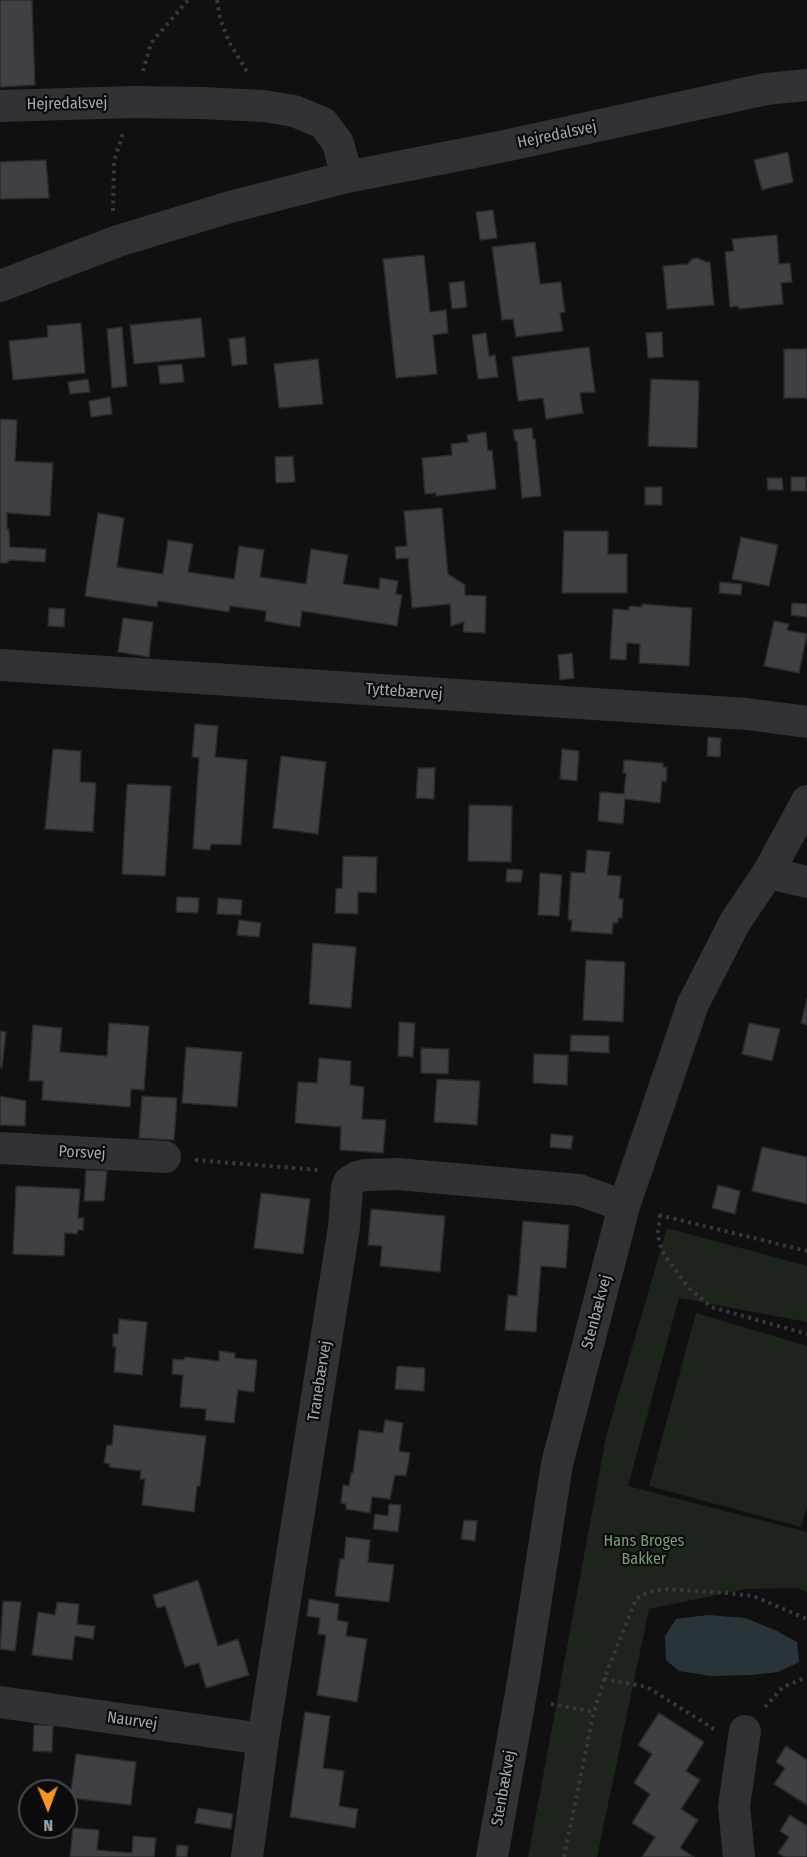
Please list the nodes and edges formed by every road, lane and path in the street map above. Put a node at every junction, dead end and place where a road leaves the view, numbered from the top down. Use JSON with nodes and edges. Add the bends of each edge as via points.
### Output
{"nodes":[{"id":1,"x":217,"y":0,"type":"edge"},
{"id":2,"x":807,"y":71,"type":"edge"},
{"id":3,"x":807,"y":86,"type":"edge"},
{"id":4,"x":766,"y":89,"type":"junction"},
{"id":5,"x":0,"y":106,"type":"edge"},
{"id":6,"x":264,"y":106,"type":"junction"},
{"id":7,"x":347,"y":177,"type":"junction"},
{"id":8,"x":0,"y":286,"type":"edge"},
{"id":9,"x":0,"y":665,"type":"edge"},
{"id":10,"x":807,"y":722,"type":"edge"},
{"id":11,"x":807,"y":801,"type":"edge"},
{"id":12,"x":768,"y":873,"type":"junction"},
{"id":13,"x":807,"y":882,"type":"edge"},
{"id":14,"x":0,"y":1148,"type":"edge"},
{"id":15,"x":165,"y":1157,"type":"joint"},
{"id":16,"x":349,"y":1182,"type":"junction"},
{"id":17,"x":624,"y":1206,"type":"junction"},
{"id":18,"x":660,"y":1215,"type":"junction"},
{"id":19,"x":807,"y":1251,"type":"edge"},
{"id":20,"x":807,"y":1334,"type":"edge"},
{"id":21,"x":807,"y":1619,"type":"edge"},
{"id":22,"x":807,"y":1677,"type":"edge"},
{"id":23,"x":604,"y":1679,"type":"junction"},
{"id":24,"x":520,"y":1698,"type":"junction"},
{"id":25,"x":0,"y":1702,"type":"edge"},
{"id":26,"x":595,"y":1712,"type":"junction"},
{"id":27,"x":744,"y":1738,"type":"junction"},
{"id":28,"x":264,"y":1739,"type":"junction"},
{"id":29,"x":247,"y":1857,"type":"edge"},
{"id":30,"x":492,"y":1857,"type":"edge"},
{"id":31,"x":564,"y":1857,"type":"edge"},
{"id":32,"x":739,"y":1857,"type":"edge"}],
"edges":[{"from":1,"to":6,"type":"path","via":[[229,42]]},
{"from":2,"to":4,"type":"street","name":"Hejredalsvej"},
{"from":3,"to":4,"type":"street","name":"Hejredalsvej"},
{"from":4,"to":7,"type":"street","name":"Hejredalsvej"},
{"from":5,"to":6,"type":"street","name":"Hejredalsvej","via":[[145,102]]},
{"from":6,"to":7,"type":"street","name":"Hejredalsvej","via":[[294,111],[323,123],[338,143]]},
{"from":7,"to":8,"type":"street","name":"Hejredalsvej","via":[[118,241]]},
{"from":9,"to":10,"type":"street","name":"Tyttebærvej","via":[[747,714]]},
{"from":11,"to":12,"type":"street","name":"Stenbækvej"},
{"from":12,"to":13,"type":"street"},
{"from":12,"to":17,"type":"street","name":"Stenbækvej","via":[[735,922],[693,1004]]},
{"from":14,"to":15,"type":"street","name":"Porsvej"},
{"from":15,"to":16,"type":"path","via":[[335,1172]]},
{"from":16,"to":17,"type":"street","via":[[364,1175],[397,1174],[579,1190]]},
{"from":16,"to":28,"type":"street","name":"Tranebærvej"},
{"from":17,"to":18,"type":"path"},
{"from":17,"to":24,"type":"street","name":"Stenbækvej","via":[[557,1464]]},
{"from":18,"to":19,"type":"path"},
{"from":18,"to":20,"type":"path","via":[[659,1242],[665,1256],[688,1287],[711,1307]]},
{"from":21,"to":23,"type":"path","via":[[753,1596],[663,1589],[646,1593],[636,1599]]},
{"from":22,"to":27,"type":"path","via":[[783,1687]]},
{"from":23,"to":26,"type":"path"},
{"from":23,"to":27,"type":"path","via":[[646,1687],[694,1718]]},
{"from":24,"to":26,"type":"path"},
{"from":24,"to":30,"type":"street","name":"Stenbækvej"},
{"from":25,"to":28,"type":"street","name":"Naurvej"},
{"from":26,"to":31,"type":"path"},
{"from":27,"to":32,"type":"street","via":[[734,1806]]},
{"from":28,"to":29,"type":"street","name":"Tranebærvej"}]}
